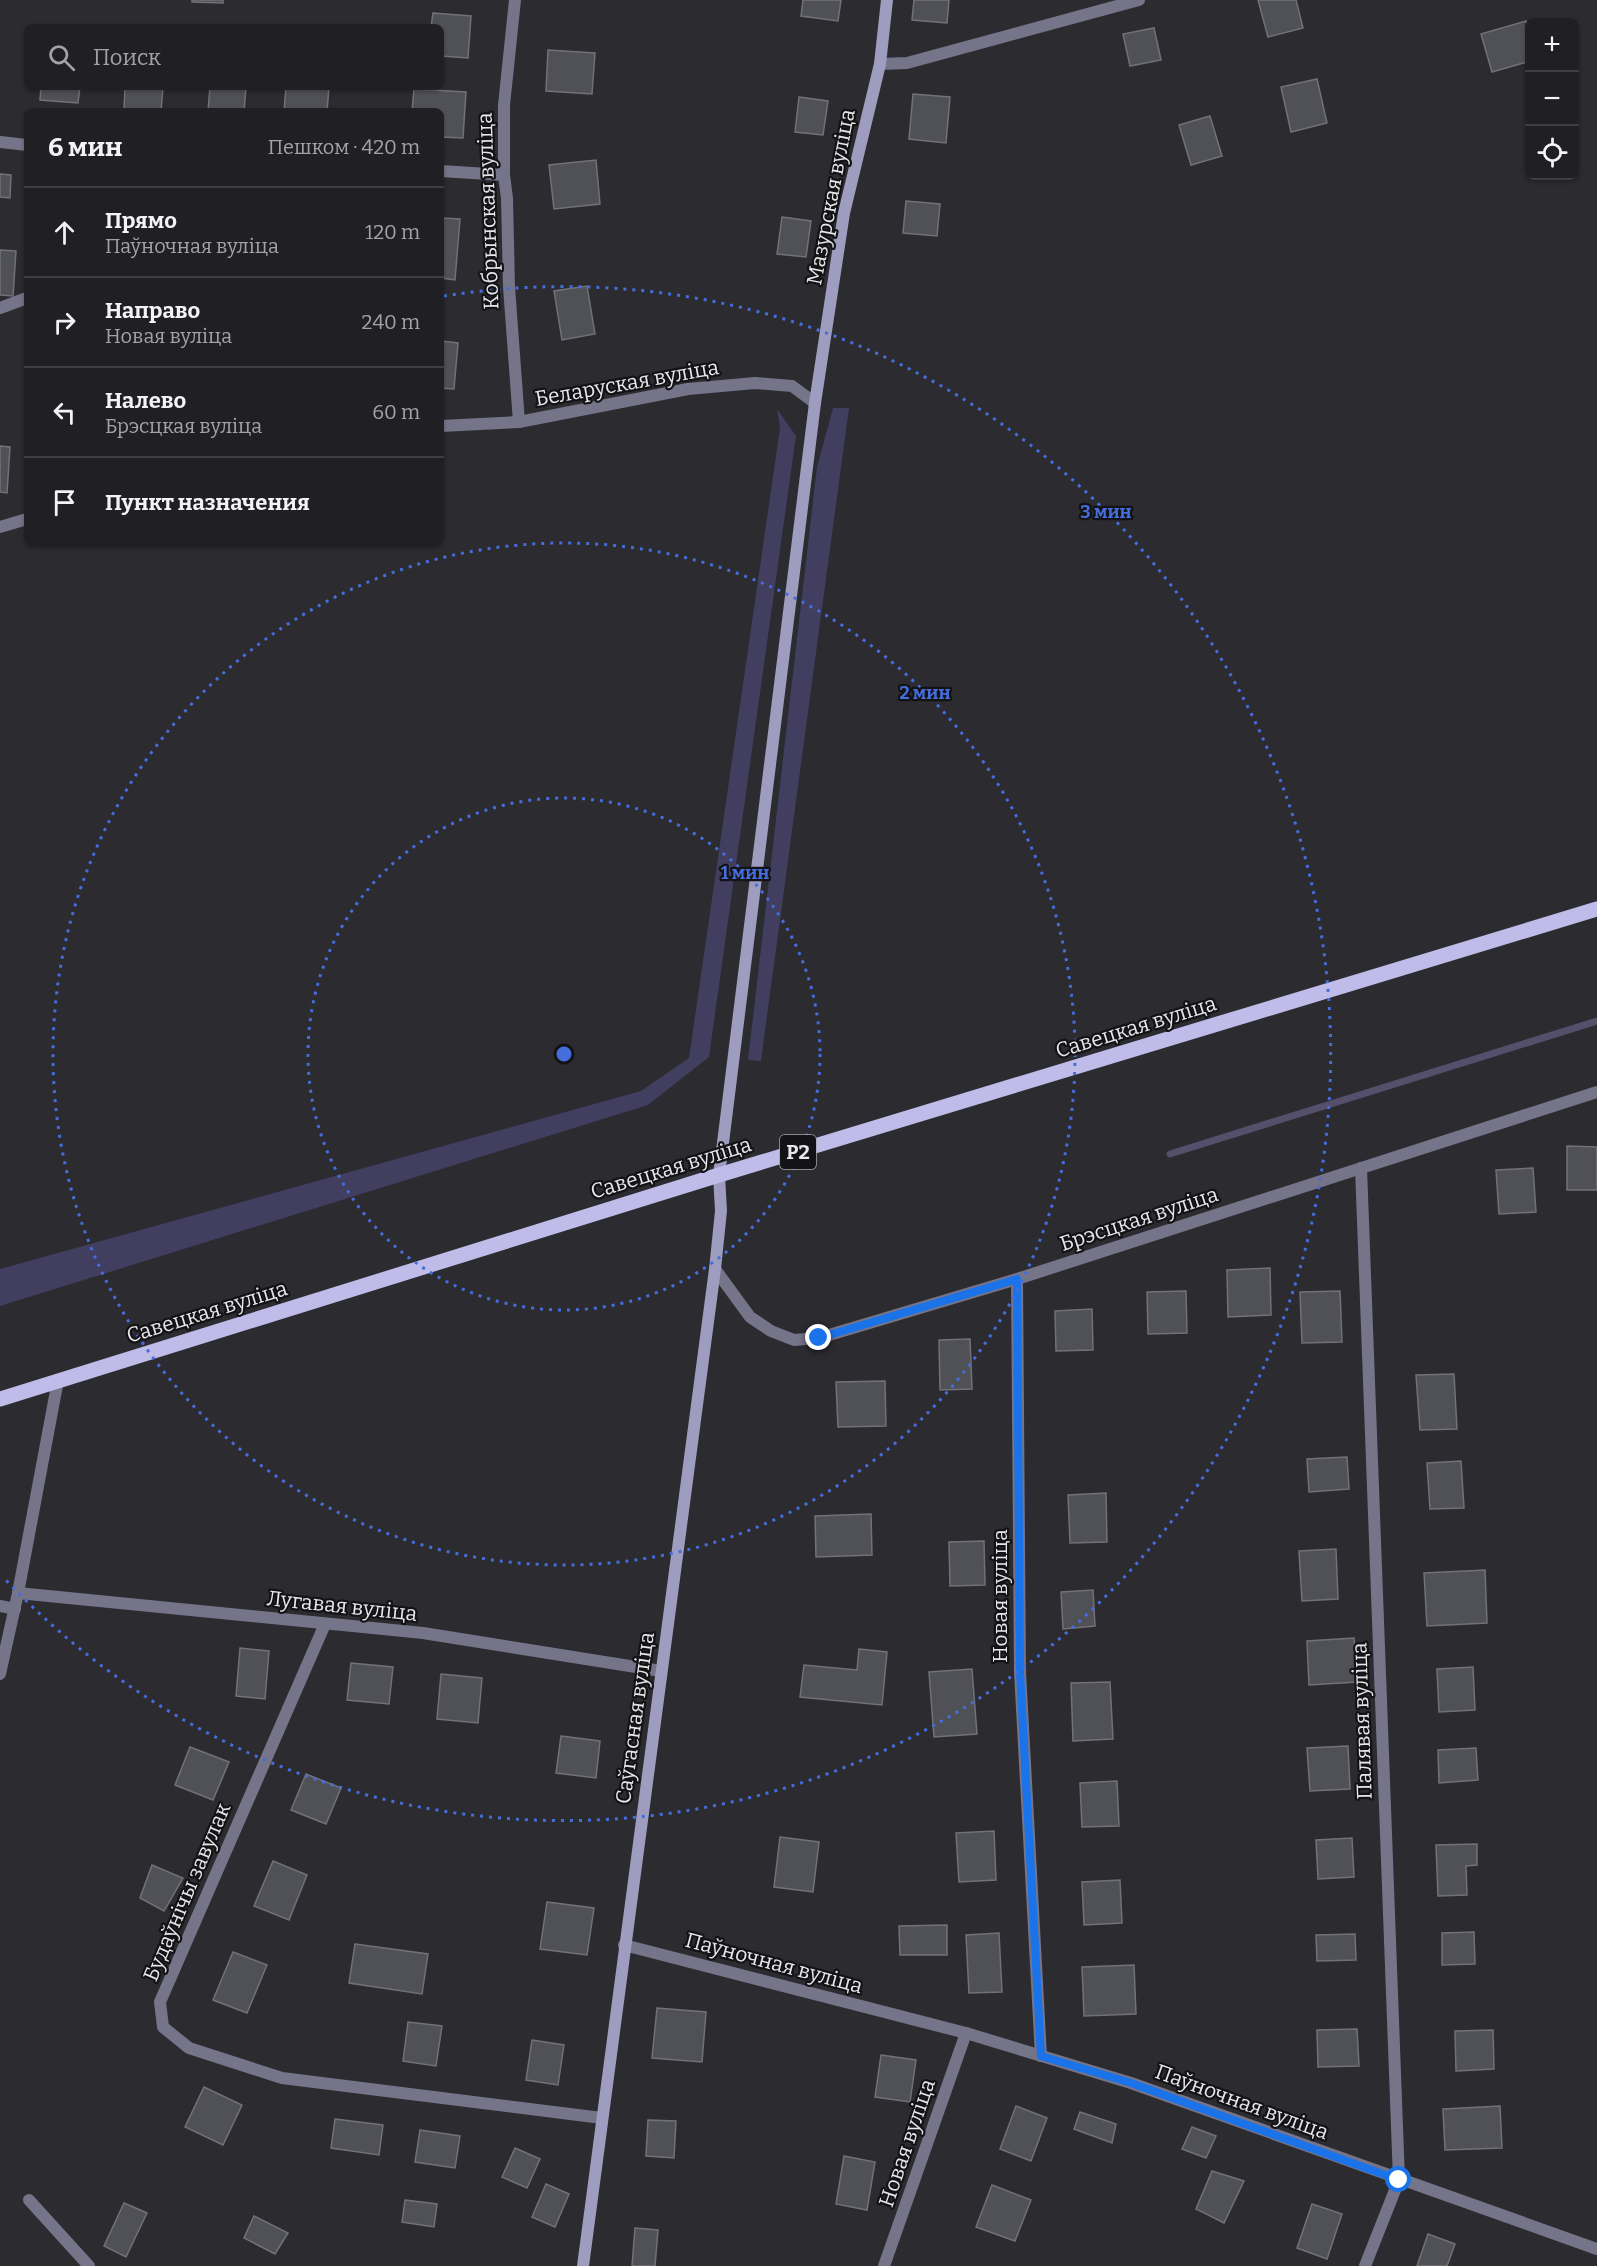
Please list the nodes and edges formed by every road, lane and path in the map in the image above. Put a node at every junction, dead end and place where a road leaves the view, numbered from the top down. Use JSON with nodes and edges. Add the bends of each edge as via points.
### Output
{"nodes":[{"id":1,"x":515,"y":0,"type":"edge"},
{"id":2,"x":888,"y":0,"type":"edge"},
{"id":3,"x":1139,"y":0,"type":"edge"},
{"id":4,"x":880,"y":64,"type":"junction"},
{"id":5,"x":0,"y":142,"type":"edge"},
{"id":6,"x":24,"y":144,"type":"edge"},
{"id":7,"x":444,"y":171,"type":"edge"},
{"id":8,"x":504,"y":175,"type":"junction"},
{"id":9,"x":24,"y":299,"type":"edge"},
{"id":10,"x":0,"y":308,"type":"edge"},
{"id":11,"x":815,"y":403,"type":"junction"},
{"id":12,"x":519,"y":422,"type":"junction"},
{"id":13,"x":444,"y":426,"type":"edge"},
{"id":14,"x":24,"y":520,"type":"edge"},
{"id":15,"x":0,"y":527,"type":"edge"},
{"id":16,"x":1597,"y":909,"type":"edge"},
{"id":17,"x":1597,"y":1092,"type":"edge"},
{"id":18,"x":1361,"y":1168,"type":"junction"},
{"id":19,"x":718,"y":1175,"type":"junction"},
{"id":20,"x":715,"y":1269,"type":"junction"},
{"id":21,"x":1017,"y":1279,"type":"junction"},
{"id":22,"x":58,"y":1380,"type":"junction"},
{"id":23,"x":0,"y":1399,"type":"edge"},
{"id":24,"x":18,"y":1593,"type":"junction"},
{"id":25,"x":0,"y":1606,"type":"edge"},
{"id":26,"x":15,"y":1609,"type":"junction"},
{"id":27,"x":325,"y":1624,"type":"junction"},
{"id":28,"x":661,"y":1671,"type":"junction"},
{"id":29,"x":0,"y":1674,"type":"edge"},
{"id":30,"x":624,"y":1945,"type":"junction"},
{"id":31,"x":966,"y":2033,"type":"junction"},
{"id":32,"x":1041,"y":2056,"type":"junction"},
{"id":33,"x":602,"y":2118,"type":"junction"},
{"id":34,"x":1399,"y":2180,"type":"junction"},
{"id":35,"x":29,"y":2200,"type":"dead end"},
{"id":36,"x":1597,"y":2249,"type":"edge"},
{"id":37,"x":89,"y":2266,"type":"edge"},
{"id":38,"x":583,"y":2266,"type":"edge"},
{"id":39,"x":884,"y":2266,"type":"edge"},
{"id":40,"x":1365,"y":2266,"type":"edge"}],
"edges":[{"from":1,"to":8,"type":"street","name":"Кобрынская вуліца","via":[[504,105]]},
{"from":2,"to":4,"type":"street","name":"Мазурская вуліца"},
{"from":3,"to":4,"type":"street","via":[[907,63]]},
{"from":4,"to":11,"type":"street","name":"Мазурская вуліца","via":[[844,213]]},
{"from":5,"to":6,"type":"street"},
{"from":7,"to":8,"type":"street"},
{"from":8,"to":12,"type":"street","name":"Кобрынская вуліца"},
{"from":9,"to":10,"type":"street"},
{"from":11,"to":12,"type":"street","name":"Беларуская вуліца","via":[[792,386],[755,383],[688,389]]},
{"from":11,"to":19,"type":"street","name":"Мазурская вуліца"},
{"from":12,"to":13,"type":"street","name":"Беларуская вуліца"},
{"from":14,"to":15,"type":"street"},
{"from":16,"to":19,"type":"main road","name":"Савецкая вуліца","number":"Р2"},
{"from":17,"to":18,"type":"street","name":"Брэсцкая вуліца"},
{"from":18,"to":21,"type":"street","name":"Брэсцкая вуліца"},
{"from":18,"to":34,"type":"street","name":"Палявая вуліца"},
{"from":19,"to":20,"type":"street","name":"Саўгасная вуліца","via":[[721,1211]]},
{"from":19,"to":22,"type":"main road","name":"Савецкая вуліца","number":"Р2"},
{"from":20,"to":21,"type":"street","name":"Брэсцкая вуліца","via":[[750,1317],[794,1340],[819,1338]]},
{"from":20,"to":28,"type":"street","name":"Саўгасная вуліца"},
{"from":21,"to":32,"type":"street","name":"Новая вуліца","via":[[1020,1672]]},
{"from":22,"to":23,"type":"main road","name":"Савецкая вуліца","number":"Р2"},
{"from":22,"to":24,"type":"street"},
{"from":24,"to":26,"type":"street"},
{"from":24,"to":27,"type":"street","name":"Лугавая вуліца"},
{"from":25,"to":26,"type":"street"},
{"from":26,"to":29,"type":"street"},
{"from":27,"to":28,"type":"street","name":"Лугавая вуліца","via":[[423,1633]]},
{"from":27,"to":33,"type":"street","name":"Будаўнічы завулак","via":[[160,2002],[163,2027],[189,2048],[282,2078]]},
{"from":28,"to":30,"type":"street","name":"Саўгасная вуліца"},
{"from":30,"to":31,"type":"street","name":"Паўночная вуліца"},
{"from":30,"to":33,"type":"street","name":"Саўгасная вуліца"},
{"from":31,"to":32,"type":"street","name":"Паўночная вуліца"},
{"from":31,"to":39,"type":"street","name":"Новая вуліца"},
{"from":32,"to":34,"type":"street","name":"Паўночная вуліца","via":[[1131,2083]]},
{"from":33,"to":38,"type":"street","name":"Саўгасная вуліца"},
{"from":34,"to":36,"type":"street","name":"Паўночная вуліца"},
{"from":34,"to":40,"type":"street","name":"Палявая вуліца"},
{"from":35,"to":37,"type":"street"}]}
